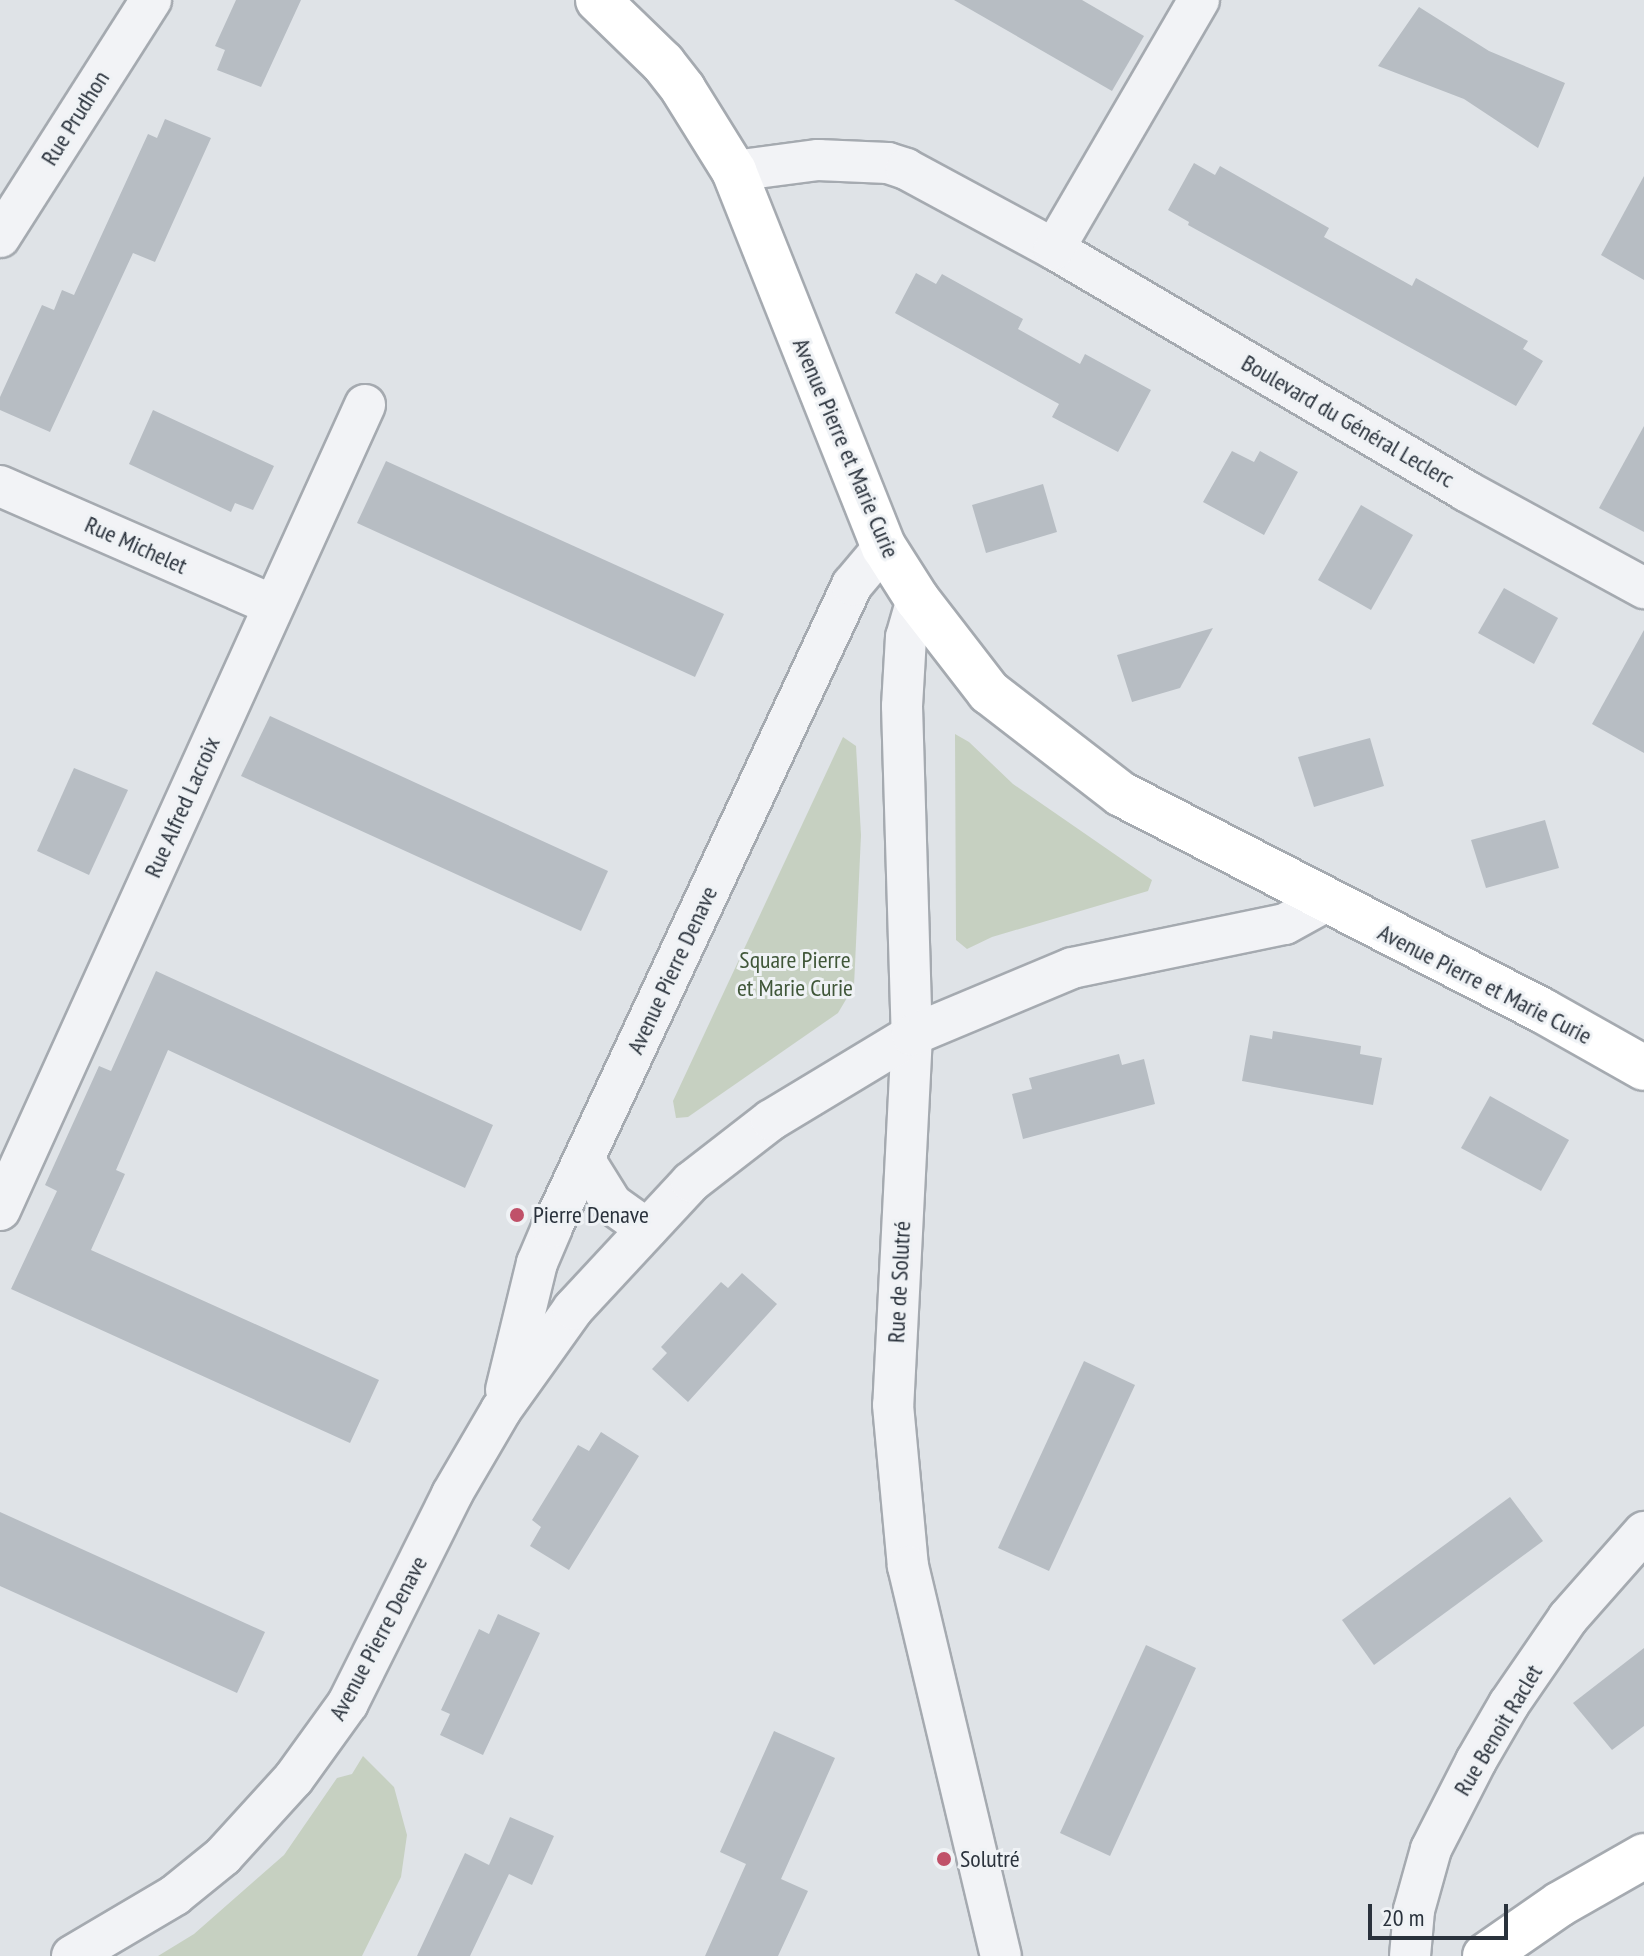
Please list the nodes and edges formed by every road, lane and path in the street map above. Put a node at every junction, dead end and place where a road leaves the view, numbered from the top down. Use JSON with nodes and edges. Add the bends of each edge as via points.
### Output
{"nodes":[{"id":1,"x":151,"y":0,"type":"edge"},
{"id":2,"x":598,"y":0,"type":"edge"},
{"id":3,"x":1186,"y":4,"type":"edge"},
{"id":4,"x":734,"y":171,"type":"junction"},
{"id":5,"x":0,"y":237,"type":"edge"},
{"id":6,"x":1054,"y":249,"type":"junction"},
{"id":7,"x":365,"y":405,"type":"dead end"},
{"id":8,"x":0,"y":486,"type":"edge"},
{"id":9,"x":884,"y":547,"type":"junction"},
{"id":10,"x":1644,"y":588,"type":"edge"},
{"id":11,"x":917,"y":599,"type":"junction"},
{"id":12,"x":272,"y":605,"type":"junction"},
{"id":13,"x":1325,"y":902,"type":"junction"},
{"id":14,"x":912,"y":1035,"type":"junction"},
{"id":15,"x":1644,"y":1068,"type":"edge"},
{"id":16,"x":15,"y":1140,"type":"edge"},
{"id":17,"x":584,"y":1159,"type":"junction"},
{"id":18,"x":0,"y":1210,"type":"edge"},
{"id":19,"x":647,"y":1229,"type":"junction"},
{"id":20,"x":501,"y":1410,"type":"junction"},
{"id":21,"x":1644,"y":1532,"type":"edge"},
{"id":22,"x":1644,"y":1856,"type":"edge"},
{"id":23,"x":72,"y":1956,"type":"edge"},
{"id":24,"x":1001,"y":1956,"type":"edge"},
{"id":25,"x":1410,"y":1956,"type":"edge"},
{"id":26,"x":1485,"y":1956,"type":"edge"}],
"edges":[{"from":1,"to":5,"type":"street","name":"Rue Prudhon"},
{"from":2,"to":4,"type":"main road","name":"Avenue Pierre et Marie Curie","via":[[670,72]]},
{"from":3,"to":6,"type":"street"},
{"from":4,"to":6,"type":"street","name":"Boulevard du Général Leclerc","via":[[818,160],[888,163]]},
{"from":4,"to":9,"type":"main road","name":"Avenue Pierre et Marie Curie"},
{"from":6,"to":10,"type":"street","name":"Boulevard du Général Leclerc","via":[[1466,491]]},
{"from":7,"to":12,"type":"street","name":"Rue Alfred Lacroix"},
{"from":8,"to":12,"type":"street","name":"Rue Michelet"},
{"from":9,"to":11,"type":"main road","name":"Avenue Pierre et Marie Curie"},
{"from":9,"to":17,"type":"street","name":"Avenue Pierre Denave","via":[[852,585]]},
{"from":11,"to":13,"type":"main road","name":"Avenue Pierre et Marie Curie","via":[[989,692],[1121,794]]},
{"from":11,"to":14,"type":"street","name":"Rue de Solutré","via":[[906,637],[902,706]]},
{"from":12,"to":16,"type":"street","name":"Rue Alfred Lacroix"},
{"from":13,"to":14,"type":"street","via":[[1285,924],[1072,968]]},
{"from":13,"to":15,"type":"main road","name":"Avenue Pierre et Marie Curie"},
{"from":14,"to":19,"type":"street","name":"Avenue Pierre Denave","via":[[771,1120],[691,1182]]},
{"from":14,"to":24,"type":"street","name":"Rue de Solutré","via":[[893,1405],[908,1566]]},
{"from":16,"to":18,"type":"street","name":"Rue Alfred Lacroix"},
{"from":17,"to":19,"type":"street","via":[[612,1204]]},
{"from":17,"to":20,"type":"street","name":"Avenue Pierre Denave","via":[[537,1263]]},
{"from":19,"to":20,"type":"street","name":"Avenue Pierre Denave","via":[[573,1309]]},
{"from":20,"to":23,"type":"street","name":"Avenue Pierre Denave","via":[[452,1494],[348,1703],[294,1778],[223,1856],[175,1895]]},
{"from":21,"to":25,"type":"street","name":"Rue Benoit Raclet","via":[[1568,1618],[1509,1704],[1438,1837],[1414,1910]]},
{"from":22,"to":26,"type":"main road","via":[[1560,1904]]}]}
